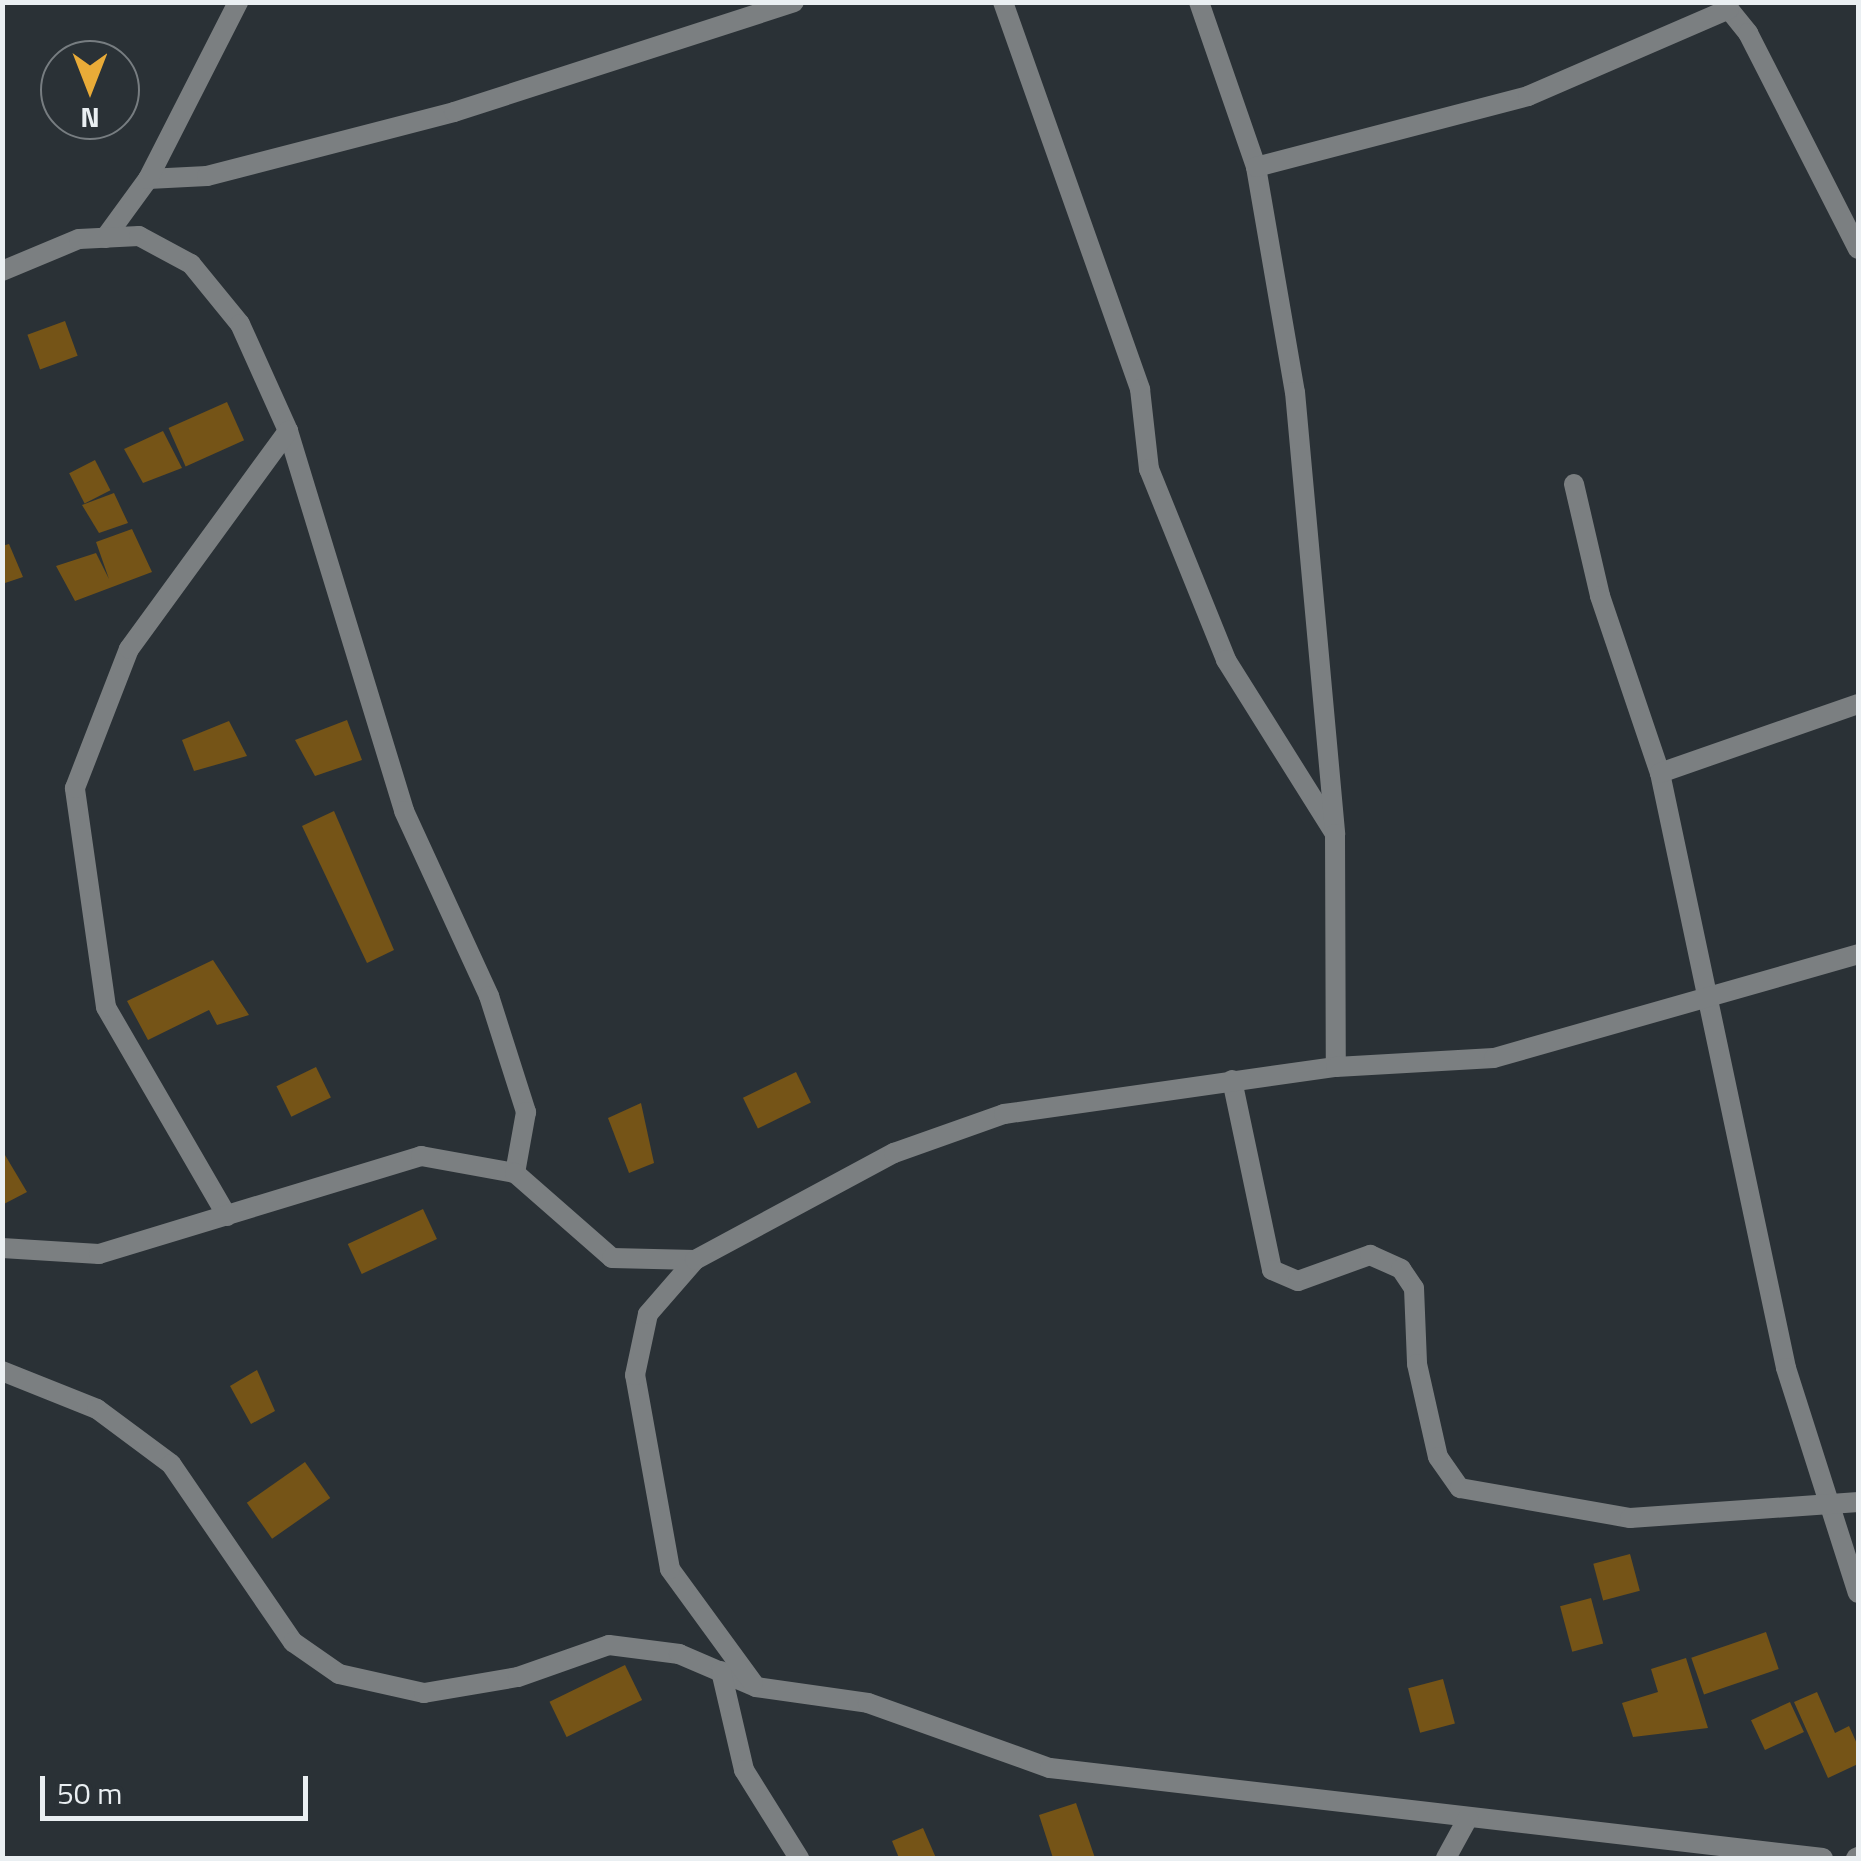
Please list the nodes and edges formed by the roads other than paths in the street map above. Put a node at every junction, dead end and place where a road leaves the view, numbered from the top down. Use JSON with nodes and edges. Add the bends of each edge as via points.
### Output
{"nodes":[{"id":1,"x":238,"y":2,"type":"edge"},
{"id":2,"x":794,"y":2,"type":"edge"},
{"id":3,"x":1003,"y":2,"type":"edge"},
{"id":4,"x":1199,"y":2,"type":"edge"},
{"id":5,"x":1726,"y":6,"type":"edge"},
{"id":6,"x":1256,"y":167,"type":"junction"},
{"id":7,"x":148,"y":180,"type":"junction"},
{"id":8,"x":105,"y":238,"type":"junction"},
{"id":9,"x":1858,"y":250,"type":"edge"},
{"id":10,"x":2,"y":271,"type":"edge"},
{"id":11,"x":288,"y":431,"type":"junction"},
{"id":12,"x":1574,"y":484,"type":"dead end"},
{"id":13,"x":1858,"y":704,"type":"edge"},
{"id":14,"x":1660,"y":773,"type":"junction"},
{"id":15,"x":1335,"y":834,"type":"junction"},
{"id":16,"x":1858,"y":954,"type":"edge"},
{"id":17,"x":1708,"y":997,"type":"junction"},
{"id":18,"x":1336,"y":1067,"type":"junction"},
{"id":19,"x":1232,"y":1080,"type":"junction"},
{"id":20,"x":515,"y":1173,"type":"junction"},
{"id":21,"x":227,"y":1216,"type":"junction"},
{"id":22,"x":2,"y":1248,"type":"edge"},
{"id":23,"x":695,"y":1260,"type":"junction"},
{"id":24,"x":2,"y":1372,"type":"edge"},
{"id":25,"x":1858,"y":1502,"type":"edge"},
{"id":26,"x":1827,"y":1508,"type":"junction"},
{"id":27,"x":1858,"y":1593,"type":"edge"},
{"id":28,"x":721,"y":1672,"type":"junction"},
{"id":29,"x":756,"y":1687,"type":"junction"},
{"id":30,"x":1468,"y":1818,"type":"junction"},
{"id":31,"x":799,"y":1858,"type":"edge"},
{"id":32,"x":1446,"y":1858,"type":"edge"},
{"id":33,"x":1823,"y":1858,"type":"edge"}],
"edges":[{"from":1,"to":7,"type":"street"},
{"from":2,"to":7,"type":"street","via":[[454,112],[207,176]]},
{"from":3,"to":15,"type":"street","via":[[1140,388],[1149,469],[1226,660]]},
{"from":4,"to":6,"type":"street"},
{"from":5,"to":6,"type":"street","via":[[1528,96]]},
{"from":5,"to":9,"type":"street"},
{"from":6,"to":15,"type":"street","via":[[1295,392]]},
{"from":7,"to":8,"type":"street"},
{"from":8,"to":10,"type":"street","via":[[79,239]]},
{"from":8,"to":11,"type":"street","via":[[139,236],[190,264],[240,324]]},
{"from":11,"to":20,"type":"street","via":[[404,811],[489,996],[526,1112]]},
{"from":11,"to":21,"type":"street","via":[[129,649],[75,788],[80,878],[106,1006]]},
{"from":12,"to":14,"type":"street","via":[[1600,596]]},
{"from":13,"to":14,"type":"street"},
{"from":14,"to":17,"type":"street"},
{"from":15,"to":18,"type":"street"},
{"from":16,"to":17,"type":"street"},
{"from":17,"to":18,"type":"street","via":[[1494,1058]]},
{"from":17,"to":26,"type":"street","via":[[1786,1368]]},
{"from":18,"to":19,"type":"street"},
{"from":19,"to":23,"type":"street","via":[[1004,1114],[894,1153]]},
{"from":19,"to":26,"type":"street","via":[[1272,1270],[1298,1281],[1370,1256],[1401,1268],[1414,1288],[1417,1364],[1438,1457],[1460,1488],[1630,1518]]},
{"from":20,"to":21,"type":"street","via":[[421,1156]]},
{"from":20,"to":23,"type":"street","via":[[612,1258]]},
{"from":21,"to":22,"type":"street","via":[[99,1254]]},
{"from":23,"to":29,"type":"street","via":[[648,1314],[635,1376],[670,1569]]},
{"from":24,"to":28,"type":"street","via":[[98,1409],[171,1464],[294,1642],[338,1674],[424,1693],[518,1677],[610,1645],[679,1654]]},
{"from":25,"to":26,"type":"street"},
{"from":26,"to":27,"type":"street"},
{"from":28,"to":29,"type":"street"},
{"from":28,"to":31,"type":"street","via":[[744,1770]]},
{"from":29,"to":30,"type":"street","via":[[868,1703],[1050,1768]]},
{"from":30,"to":32,"type":"street"},
{"from":30,"to":33,"type":"street"}]}
